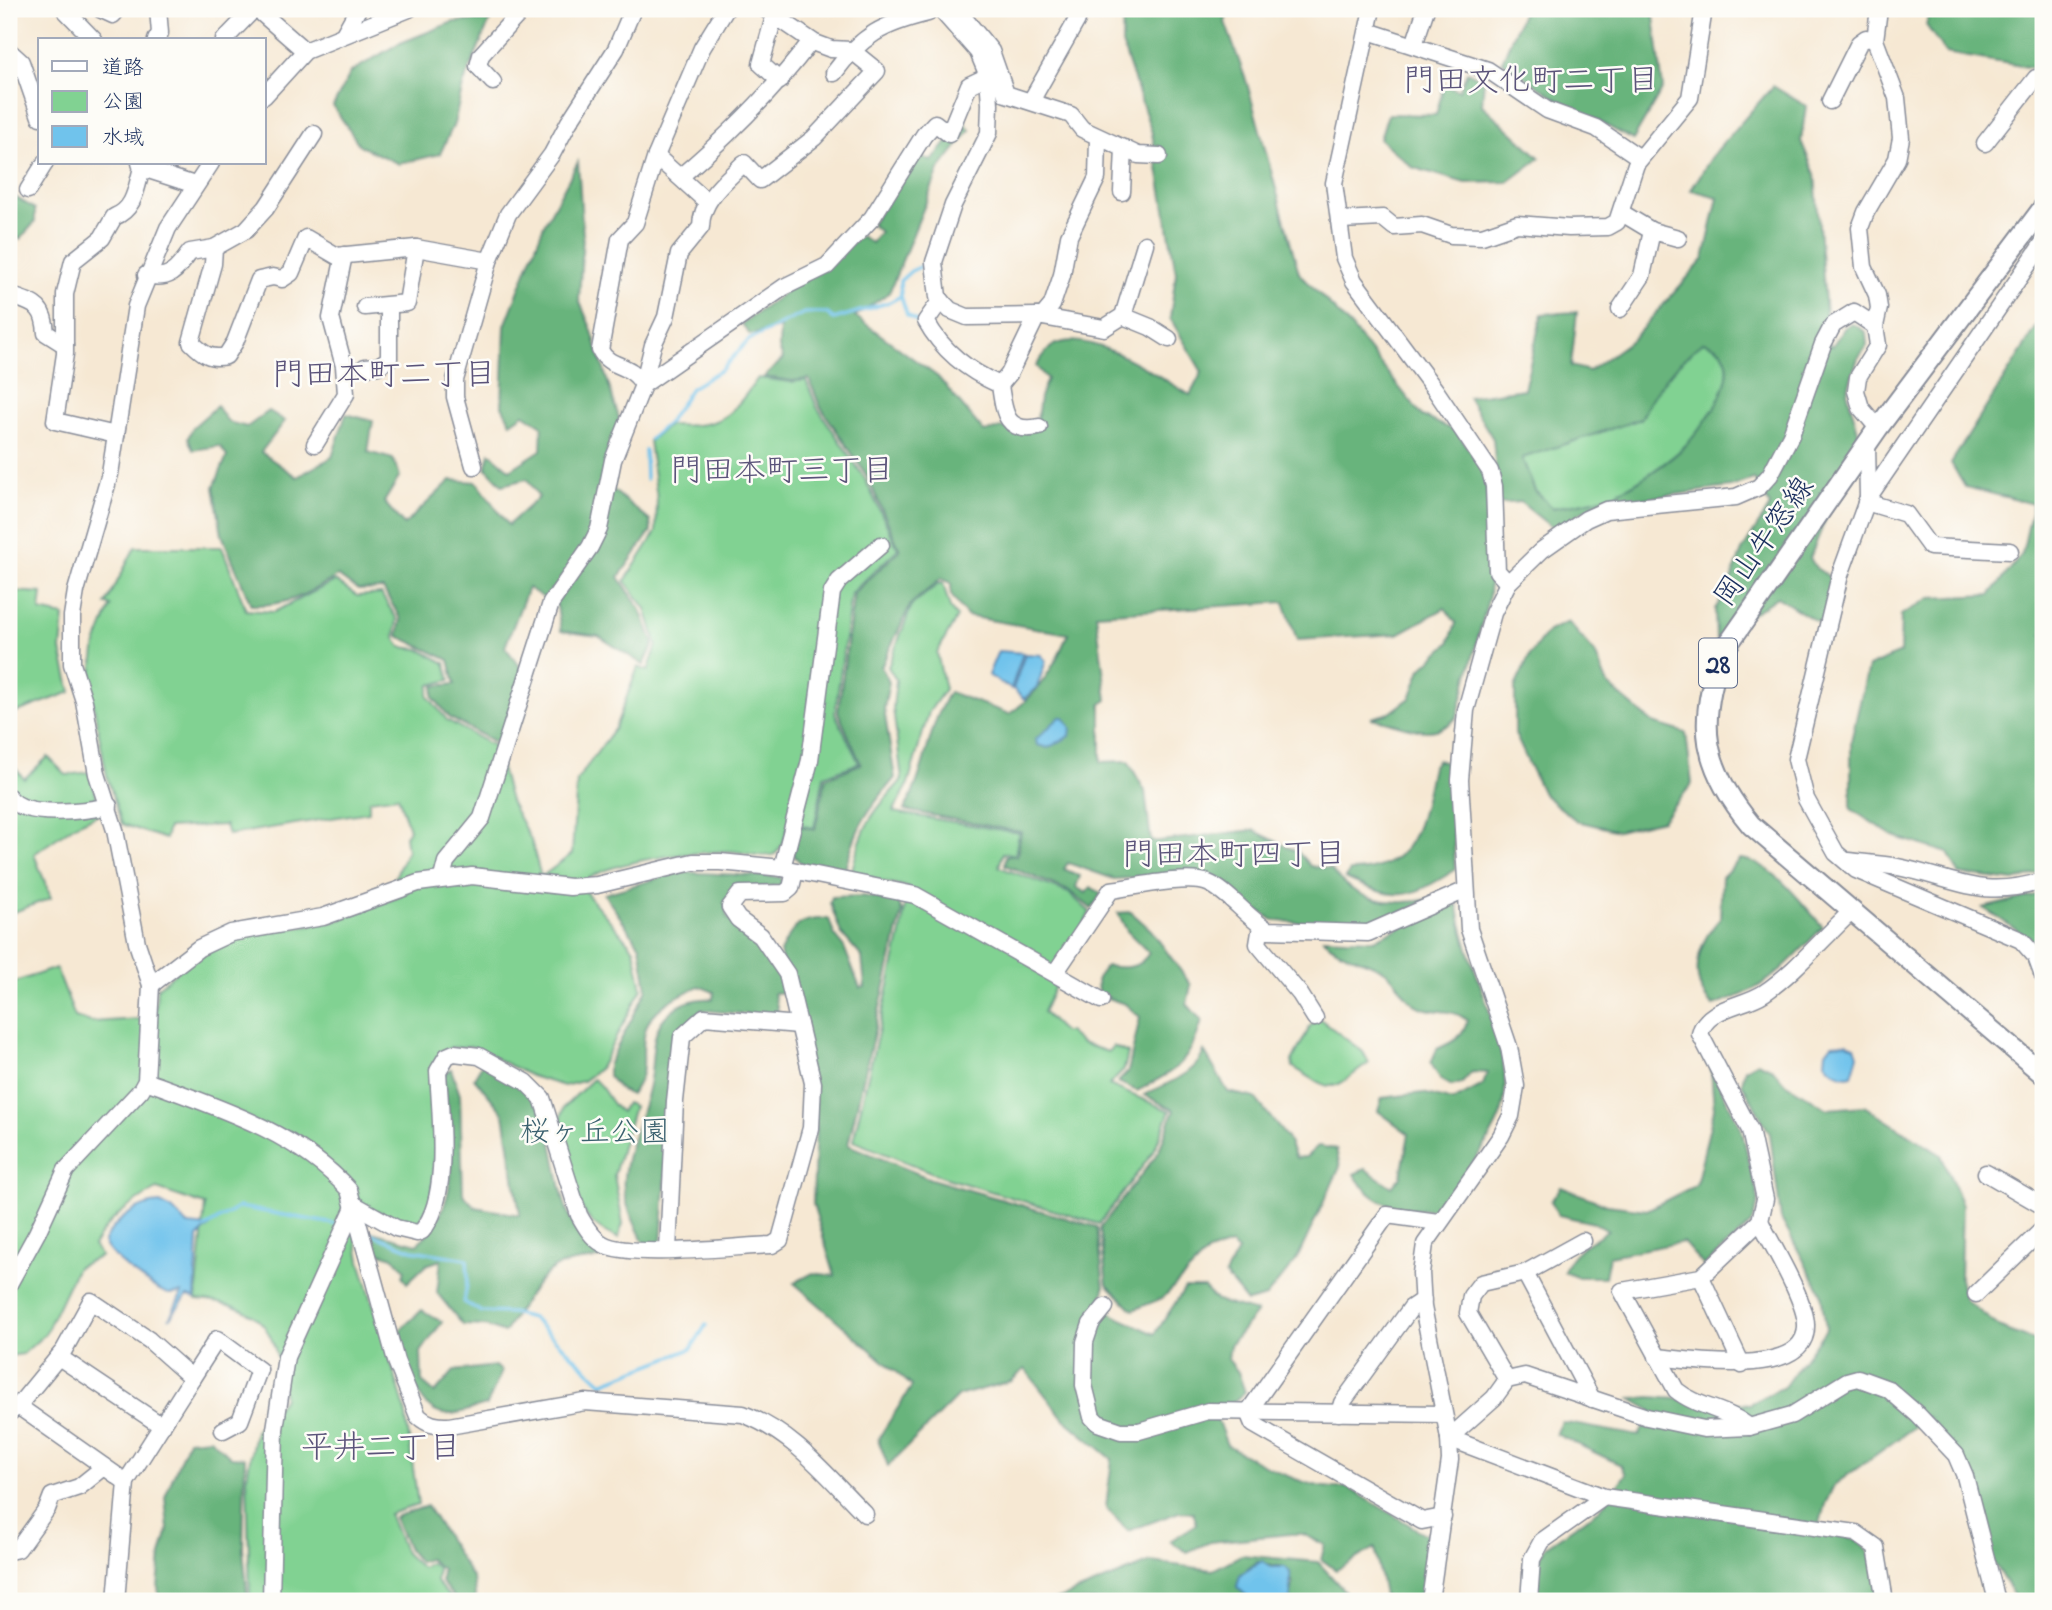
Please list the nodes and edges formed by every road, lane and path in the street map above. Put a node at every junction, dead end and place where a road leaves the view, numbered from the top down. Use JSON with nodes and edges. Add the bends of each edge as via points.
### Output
{"nodes":[{"id":1,"x":64,"y":9,"type":"edge"},
{"id":2,"x":100,"y":9,"type":"edge"},
{"id":3,"x":118,"y":9,"type":"edge"},
{"id":4,"x":158,"y":9,"type":"edge"},
{"id":5,"x":358,"y":9,"type":"edge"},
{"id":6,"x":409,"y":9,"type":"edge"},
{"id":7,"x":523,"y":9,"type":"edge"},
{"id":8,"x":633,"y":9,"type":"edge"},
{"id":9,"x":726,"y":9,"type":"edge"},
{"id":10,"x":955,"y":9,"type":"edge"},
{"id":11,"x":1070,"y":9,"type":"edge"},
{"id":12,"x":1372,"y":9,"type":"edge"},
{"id":13,"x":1426,"y":9,"type":"edge"},
{"id":14,"x":1704,"y":9,"type":"edge"},
{"id":15,"x":1879,"y":9,"type":"edge"},
{"id":16,"x":934,"y":10,"type":"edge"},
{"id":17,"x":263,"y":11,"type":"edge"},
{"id":18,"x":769,"y":13,"type":"edge"},
{"id":19,"x":1368,"y":31,"type":"junction"},
{"id":20,"x":344,"y":34,"type":"junction"},
{"id":21,"x":92,"y":38,"type":"edge"},
{"id":22,"x":157,"y":38,"type":"edge"},
{"id":23,"x":227,"y":38,"type":"edge"},
{"id":24,"x":1875,"y":40,"type":"junction"},
{"id":25,"x":811,"y":41,"type":"junction"},
{"id":26,"x":1413,"y":45,"type":"junction"},
{"id":27,"x":851,"y":50,"type":"junction"},
{"id":28,"x":9,"y":51,"type":"edge"},
{"id":29,"x":305,"y":51,"type":"junction"},
{"id":30,"x":834,"y":73,"type":"dead end"},
{"id":31,"x":983,"y":78,"type":"junction"},
{"id":32,"x":2043,"y":79,"type":"edge"},
{"id":33,"x":780,"y":81,"type":"junction"},
{"id":34,"x":493,"y":82,"type":"dead end"},
{"id":35,"x":266,"y":94,"type":"edge"},
{"id":36,"x":1031,"y":101,"type":"junction"},
{"id":37,"x":1830,"y":101,"type":"dead end"},
{"id":38,"x":38,"y":111,"type":"edge"},
{"id":39,"x":314,"y":134,"type":"dead end"},
{"id":40,"x":1098,"y":138,"type":"junction"},
{"id":41,"x":1985,"y":143,"type":"dead end"},
{"id":42,"x":1124,"y":148,"type":"junction"},
{"id":43,"x":656,"y":156,"type":"junction"},
{"id":44,"x":1159,"y":156,"type":"dead end"},
{"id":45,"x":1640,"y":158,"type":"junction"},
{"id":46,"x":44,"y":164,"type":"edge"},
{"id":47,"x":210,"y":164,"type":"edge"},
{"id":48,"x":141,"y":165,"type":"edge"},
{"id":49,"x":680,"y":177,"type":"junction"},
{"id":50,"x":195,"y":185,"type":"junction"},
{"id":51,"x":28,"y":190,"type":"dead end"},
{"id":52,"x":1122,"y":192,"type":"dead end"},
{"id":53,"x":708,"y":202,"type":"junction"},
{"id":54,"x":2043,"y":208,"type":"edge"},
{"id":55,"x":1622,"y":213,"type":"junction"},
{"id":56,"x":1341,"y":220,"type":"junction"},
{"id":57,"x":1652,"y":231,"type":"junction"},
{"id":58,"x":1678,"y":238,"type":"dead end"},
{"id":59,"x":1145,"y":244,"type":"dead end"},
{"id":60,"x":214,"y":248,"type":"junction"},
{"id":61,"x":416,"y":248,"type":"junction"},
{"id":62,"x":2040,"y":253,"type":"edge"},
{"id":63,"x":344,"y":255,"type":"junction"},
{"id":64,"x":489,"y":261,"type":"junction"},
{"id":65,"x":146,"y":275,"type":"junction"},
{"id":66,"x":9,"y":295,"type":"edge"},
{"id":67,"x":939,"y":303,"type":"junction"},
{"id":68,"x":365,"y":307,"type":"dead end"},
{"id":69,"x":389,"y":307,"type":"junction"},
{"id":70,"x":1620,"y":309,"type":"dead end"},
{"id":71,"x":1040,"y":316,"type":"junction"},
{"id":72,"x":1123,"y":316,"type":"junction"},
{"id":73,"x":1875,"y":326,"type":"junction"},
{"id":74,"x":1169,"y":340,"type":"dead end"},
{"id":75,"x":65,"y":345,"type":"junction"},
{"id":76,"x":365,"y":367,"type":"dead end"},
{"id":77,"x":643,"y":385,"type":"junction"},
{"id":78,"x":1000,"y":385,"type":"junction"},
{"id":79,"x":1039,"y":427,"type":"dead end"},
{"id":80,"x":116,"y":435,"type":"junction"},
{"id":81,"x":1872,"y":436,"type":"junction"},
{"id":82,"x":315,"y":444,"type":"dead end"},
{"id":83,"x":474,"y":466,"type":"dead end"},
{"id":84,"x":1867,"y":500,"type":"junction"},
{"id":85,"x":881,"y":545,"type":"dead end"},
{"id":86,"x":2010,"y":551,"type":"dead end"},
{"id":87,"x":1508,"y":583,"type":"junction"},
{"id":88,"x":10,"y":801,"type":"edge"},
{"id":89,"x":109,"y":806,"type":"junction"},
{"id":90,"x":1846,"y":861,"type":"junction"},
{"id":91,"x":788,"y":870,"type":"junction"},
{"id":92,"x":442,"y":878,"type":"junction"},
{"id":93,"x":2043,"y":881,"type":"edge"},
{"id":94,"x":1466,"y":890,"type":"junction"},
{"id":95,"x":1851,"y":912,"type":"junction"},
{"id":96,"x":1261,"y":926,"type":"junction"},
{"id":97,"x":1055,"y":973,"type":"junction"},
{"id":98,"x":2043,"y":976,"type":"edge"},
{"id":99,"x":151,"y":985,"type":"junction"},
{"id":100,"x":1101,"y":1000,"type":"dead end"},
{"id":101,"x":1315,"y":1018,"type":"dead end"},
{"id":102,"x":799,"y":1025,"type":"junction"},
{"id":103,"x":2043,"y":1074,"type":"edge"},
{"id":104,"x":146,"y":1081,"type":"junction"},
{"id":105,"x":1986,"y":1173,"type":"dead end"},
{"id":106,"x":355,"y":1205,"type":"junction"},
{"id":107,"x":2043,"y":1206,"type":"edge"},
{"id":108,"x":1760,"y":1221,"type":"junction"},
{"id":109,"x":1438,"y":1222,"type":"junction"},
{"id":110,"x":2043,"y":1229,"type":"edge"},
{"id":111,"x":1583,"y":1241,"type":"dead end"},
{"id":112,"x":667,"y":1250,"type":"junction"},
{"id":113,"x":1525,"y":1273,"type":"junction"},
{"id":114,"x":1701,"y":1277,"type":"junction"},
{"id":115,"x":9,"y":1284,"type":"edge"},
{"id":116,"x":1976,"y":1294,"type":"dead end"},
{"id":117,"x":1423,"y":1300,"type":"junction"},
{"id":118,"x":1105,"y":1307,"type":"dead end"},
{"id":119,"x":58,"y":1357,"type":"junction"},
{"id":120,"x":1657,"y":1357,"type":"junction"},
{"id":121,"x":1742,"y":1365,"type":"junction"},
{"id":122,"x":192,"y":1378,"type":"junction"},
{"id":123,"x":1507,"y":1380,"type":"junction"},
{"id":124,"x":1592,"y":1399,"type":"junction"},
{"id":125,"x":14,"y":1409,"type":"edge"},
{"id":126,"x":1248,"y":1412,"type":"junction"},
{"id":127,"x":1339,"y":1413,"type":"junction"},
{"id":128,"x":1443,"y":1414,"type":"junction"},
{"id":129,"x":162,"y":1426,"type":"junction"},
{"id":130,"x":1749,"y":1427,"type":"junction"},
{"id":131,"x":223,"y":1430,"type":"dead end"},
{"id":132,"x":1449,"y":1438,"type":"junction"},
{"id":133,"x":104,"y":1467,"type":"junction"},
{"id":134,"x":126,"y":1482,"type":"junction"},
{"id":135,"x":1604,"y":1497,"type":"junction"},
{"id":136,"x":865,"y":1514,"type":"dead end"},
{"id":137,"x":1443,"y":1517,"type":"junction"},
{"id":138,"x":9,"y":1551,"type":"edge"},
{"id":139,"x":1984,"y":1558,"type":"junction"},
{"id":140,"x":116,"y":1601,"type":"edge"},
{"id":141,"x":271,"y":1601,"type":"edge"},
{"id":142,"x":1430,"y":1601,"type":"edge"},
{"id":143,"x":1529,"y":1601,"type":"edge"},
{"id":144,"x":1885,"y":1601,"type":"edge"},
{"id":145,"x":1997,"y":1601,"type":"edge"},
{"id":146,"x":2010,"y":1601,"type":"edge"}],
"edges":[{"from":1,"to":21,"type":"street"},
{"from":2,"to":3,"type":"street","via":[[113,15]]},
{"from":4,"to":22,"type":"street"},
{"from":5,"to":20,"type":"street"},
{"from":6,"to":20,"type":"street"},
{"from":7,"to":34,"type":"street","via":[[481,55],[478,66]]},
{"from":8,"to":64,"type":"street","via":[[616,49],[552,154],[508,214]]},
{"from":9,"to":43,"type":"street","via":[[702,48]]},
{"from":10,"to":36,"type":"street","via":[[991,51],[1006,94]]},
{"from":11,"to":36,"type":"street","via":[[1077,20]]},
{"from":12,"to":19,"type":"street"},
{"from":13,"to":26,"type":"street"},
{"from":14,"to":45,"type":"street","via":[[1690,98]]},
{"from":15,"to":24,"type":"street"},
{"from":16,"to":27,"type":"street","via":[[876,30]]},
{"from":16,"to":31,"type":"street","via":[[978,52]]},
{"from":17,"to":23,"type":"street"},
{"from":17,"to":29,"type":"street"},
{"from":18,"to":25,"type":"street"},
{"from":18,"to":33,"type":"street","via":[[761,64]]},
{"from":19,"to":26,"type":"street"},
{"from":19,"to":56,"type":"street","via":[[1334,183]]},
{"from":20,"to":29,"type":"street"},
{"from":24,"to":37,"type":"street","via":[[1866,38],[1859,43]]},
{"from":24,"to":73,"type":"street","via":[[1896,98],[1901,138],[1897,159],[1860,228],[1864,267],[1877,295]]},
{"from":25,"to":27,"type":"street"},
{"from":25,"to":33,"type":"street"},
{"from":26,"to":45,"type":"street","via":[[1488,70],[1547,110],[1596,128]]},
{"from":27,"to":30,"type":"street"},
{"from":27,"to":53,"type":"street","via":[[877,71],[844,109],[760,180],[744,163]]},
{"from":28,"to":38,"type":"street","via":[[21,62]]},
{"from":29,"to":35,"type":"street"},
{"from":31,"to":67,"type":"street","via":[[989,132],[953,205],[934,262]]},
{"from":31,"to":77,"type":"street","via":[[966,91],[948,134],[935,123],[924,135],[872,218],[827,266],[784,287]]},
{"from":32,"to":41,"type":"street","via":[[2036,78]]},
{"from":33,"to":49,"type":"street","via":[[739,126]]},
{"from":36,"to":40,"type":"street","via":[[1071,115]]},
{"from":39,"to":60,"type":"street","via":[[266,208],[246,230]]},
{"from":40,"to":42,"type":"street"},
{"from":40,"to":71,"type":"street","via":[[1097,177],[1069,236],[1052,305]]},
{"from":42,"to":44,"type":"street","via":[[1138,155]]},
{"from":42,"to":52,"type":"street"},
{"from":43,"to":49,"type":"street"},
{"from":43,"to":77,"type":"street","via":[[635,223],[620,239],[600,350],[605,359],[636,372]]},
{"from":45,"to":55,"type":"street"},
{"from":46,"to":51,"type":"street"},
{"from":47,"to":50,"type":"street"},
{"from":48,"to":50,"type":"street"},
{"from":48,"to":75,"type":"street","via":[[132,204],[114,216],[102,238],[73,261],[65,294]]},
{"from":49,"to":53,"type":"street"},
{"from":50,"to":65,"type":"street"},
{"from":53,"to":77,"type":"street","via":[[701,227],[679,254],[666,317]]},
{"from":54,"to":81,"type":"main road","name":"岡山牛窓線","number":"28"},
{"from":55,"to":56,"type":"street","via":[[1608,227],[1517,224],[1482,236],[1451,235],[1422,225],[1394,227],[1383,218]]},
{"from":55,"to":57,"type":"street"},
{"from":56,"to":87,"type":"street","via":[[1344,258],[1354,281],[1490,471],[1497,571]]},
{"from":57,"to":58,"type":"street"},
{"from":57,"to":70,"type":"street","via":[[1642,276]]},
{"from":59,"to":72,"type":"street"},
{"from":60,"to":63,"type":"street","via":[[191,342],[215,359],[226,356],[235,342],[259,280],[282,279],[291,273],[306,237],[337,256]]},
{"from":60,"to":65,"type":"street","via":[[190,252],[174,274]]},
{"from":61,"to":63,"type":"street"},
{"from":61,"to":64,"type":"street"},
{"from":61,"to":69,"type":"street","via":[[407,303]]},
{"from":62,"to":84,"type":"street"},
{"from":63,"to":82,"type":"street","via":[[331,318],[346,394]]},
{"from":64,"to":83,"type":"street","via":[[455,380],[455,397]]},
{"from":65,"to":80,"type":"street","via":[[136,306]]},
{"from":66,"to":75,"type":"street","via":[[36,305],[45,315],[46,333]]},
{"from":67,"to":71,"type":"street","via":[[967,317]]},
{"from":67,"to":78,"type":"street","via":[[926,321],[934,336],[975,374]]},
{"from":68,"to":69,"type":"street"},
{"from":69,"to":76,"type":"street","via":[[389,359]]},
{"from":71,"to":72,"type":"street","via":[[1104,328]]},
{"from":71,"to":78,"type":"street"},
{"from":72,"to":74,"type":"street"},
{"from":73,"to":81,"type":"street","via":[[1878,345],[1858,377],[1856,391]]},
{"from":73,"to":87,"type":"street","via":[[1854,312],[1833,324],[1791,435],[1759,487],[1736,497],[1606,510],[1542,550]]},
{"from":75,"to":80,"type":"street","via":[[55,421]]},
{"from":77,"to":92,"type":"street","via":[[613,460],[599,529],[551,603],[482,818],[446,862]]},
{"from":78,"to":79,"type":"street","via":[[1005,412],[1016,428]]},
{"from":80,"to":89,"type":"street","via":[[105,495],[76,591],[71,638],[72,664],[97,774]]},
{"from":81,"to":84,"type":"street"},
{"from":81,"to":95,"type":"main road","name":"岡山牛窓線","number":"28","via":[[1722,653],[1705,711],[1715,772],[1730,799],[1751,825]]},
{"from":84,"to":86,"type":"street","via":[[1906,514],[1930,547]]},
{"from":84,"to":90,"type":"street","via":[[1840,575],[1796,759],[1806,799],[1836,853]]},
{"from":85,"to":91,"type":"street","via":[[832,592],[810,760]]},
{"from":87,"to":94,"type":"street","via":[[1493,613],[1461,743]]},
{"from":88,"to":89,"type":"street","via":[[48,811],[85,812]]},
{"from":89,"to":99,"type":"street","via":[[137,943]]},
{"from":90,"to":93,"type":"street","via":[[1899,867],[1975,889],[2017,888]]},
{"from":90,"to":98,"type":"street","via":[[1856,870],[2021,940],[2036,957]]},
{"from":91,"to":92,"type":"street","via":[[693,862],[570,887],[472,876]]},
{"from":91,"to":97,"type":"street","via":[[915,895]]},
{"from":91,"to":102,"type":"street","via":[[791,888],[785,893],[740,894],[730,907],[761,936],[787,974]]},
{"from":92,"to":99,"type":"street","via":[[323,918],[231,933],[199,948]]},
{"from":94,"to":96,"type":"street","via":[[1368,933],[1268,930]]},
{"from":94,"to":109,"type":"street","via":[[1469,929],[1509,1048],[1516,1097],[1500,1136]]},
{"from":95,"to":103,"type":"main road","name":"岡山牛窓線","number":"28"},
{"from":95,"to":108,"type":"street","via":[[1765,992],[1710,1015],[1702,1024],[1700,1034],[1750,1130],[1765,1199]]},
{"from":96,"to":97,"type":"street","via":[[1210,883],[1196,880],[1111,890]]},
{"from":96,"to":101,"type":"street","via":[[1258,944]]},
{"from":97,"to":100,"type":"street"},
{"from":99,"to":104,"type":"street"},
{"from":102,"to":112,"type":"street","via":[[813,1083],[811,1128],[780,1240],[772,1245]]},
{"from":102,"to":112,"type":"street","via":[[704,1017],[682,1037]]},
{"from":104,"to":106,"type":"street","via":[[279,1136],[337,1176]]},
{"from":104,"to":115,"type":"street","via":[[66,1170]]},
{"from":105,"to":107,"type":"street"},
{"from":106,"to":112,"type":"street","via":[[410,1232],[422,1231],[432,1220],[438,1199],[438,1070],[454,1053],[479,1056],[515,1074],[542,1098],[579,1215],[589,1232],[614,1248]]},
{"from":106,"to":136,"type":"street","via":[[396,1361],[418,1416],[433,1426],[585,1402],[743,1414],[794,1441]]},
{"from":106,"to":141,"type":"street","via":[[286,1357],[275,1429]]},
{"from":108,"to":114,"type":"street"},
{"from":108,"to":121,"type":"street","via":[[1807,1327],[1783,1358]]},
{"from":109,"to":117,"type":"street","via":[[1424,1244]]},
{"from":109,"to":126,"type":"street","via":[[1387,1215]]},
{"from":110,"to":116,"type":"street"},
{"from":111,"to":113,"type":"street"},
{"from":113,"to":123,"type":"street","via":[[1482,1283],[1471,1296],[1468,1313]]},
{"from":113,"to":124,"type":"street"},
{"from":114,"to":120,"type":"street","via":[[1622,1292]]},
{"from":114,"to":121,"type":"street"},
{"from":117,"to":127,"type":"street","via":[[1411,1308]]},
{"from":117,"to":128,"type":"street"},
{"from":118,"to":126,"type":"street","via":[[1091,1324],[1086,1342],[1084,1385],[1087,1404],[1098,1423],[1139,1431],[1209,1411]]},
{"from":119,"to":122,"type":"street","via":[[91,1301],[149,1340]]},
{"from":119,"to":125,"type":"street"},
{"from":119,"to":129,"type":"street"},
{"from":120,"to":121,"type":"street"},
{"from":120,"to":130,"type":"street","via":[[1676,1390],[1687,1399],[1739,1418]]},
{"from":122,"to":129,"type":"street"},
{"from":122,"to":131,"type":"street","via":[[217,1339],[258,1370],[240,1421]]},
{"from":123,"to":124,"type":"street","via":[[1524,1376]]},
{"from":123,"to":132,"type":"street"},
{"from":124,"to":130,"type":"street","via":[[1704,1429]]},
{"from":125,"to":133,"type":"street"},
{"from":126,"to":127,"type":"street"},
{"from":126,"to":137,"type":"street","via":[[1253,1424],[1422,1521]]},
{"from":127,"to":128,"type":"street"},
{"from":128,"to":132,"type":"street"},
{"from":129,"to":134,"type":"street"},
{"from":130,"to":139,"type":"street","via":[[1792,1415],[1847,1381],[1858,1378],[1888,1389],[1956,1455]]},
{"from":132,"to":135,"type":"street"},
{"from":132,"to":137,"type":"street"},
{"from":133,"to":134,"type":"street"},
{"from":133,"to":138,"type":"street","via":[[79,1487],[52,1496],[18,1549]]},
{"from":134,"to":140,"type":"street"},
{"from":135,"to":143,"type":"street","via":[[1542,1541],[1531,1559]]},
{"from":135,"to":144,"type":"street","via":[[1857,1533],[1876,1547]]},
{"from":137,"to":142,"type":"street"},
{"from":139,"to":145,"type":"street"},
{"from":139,"to":146,"type":"street"}]}
